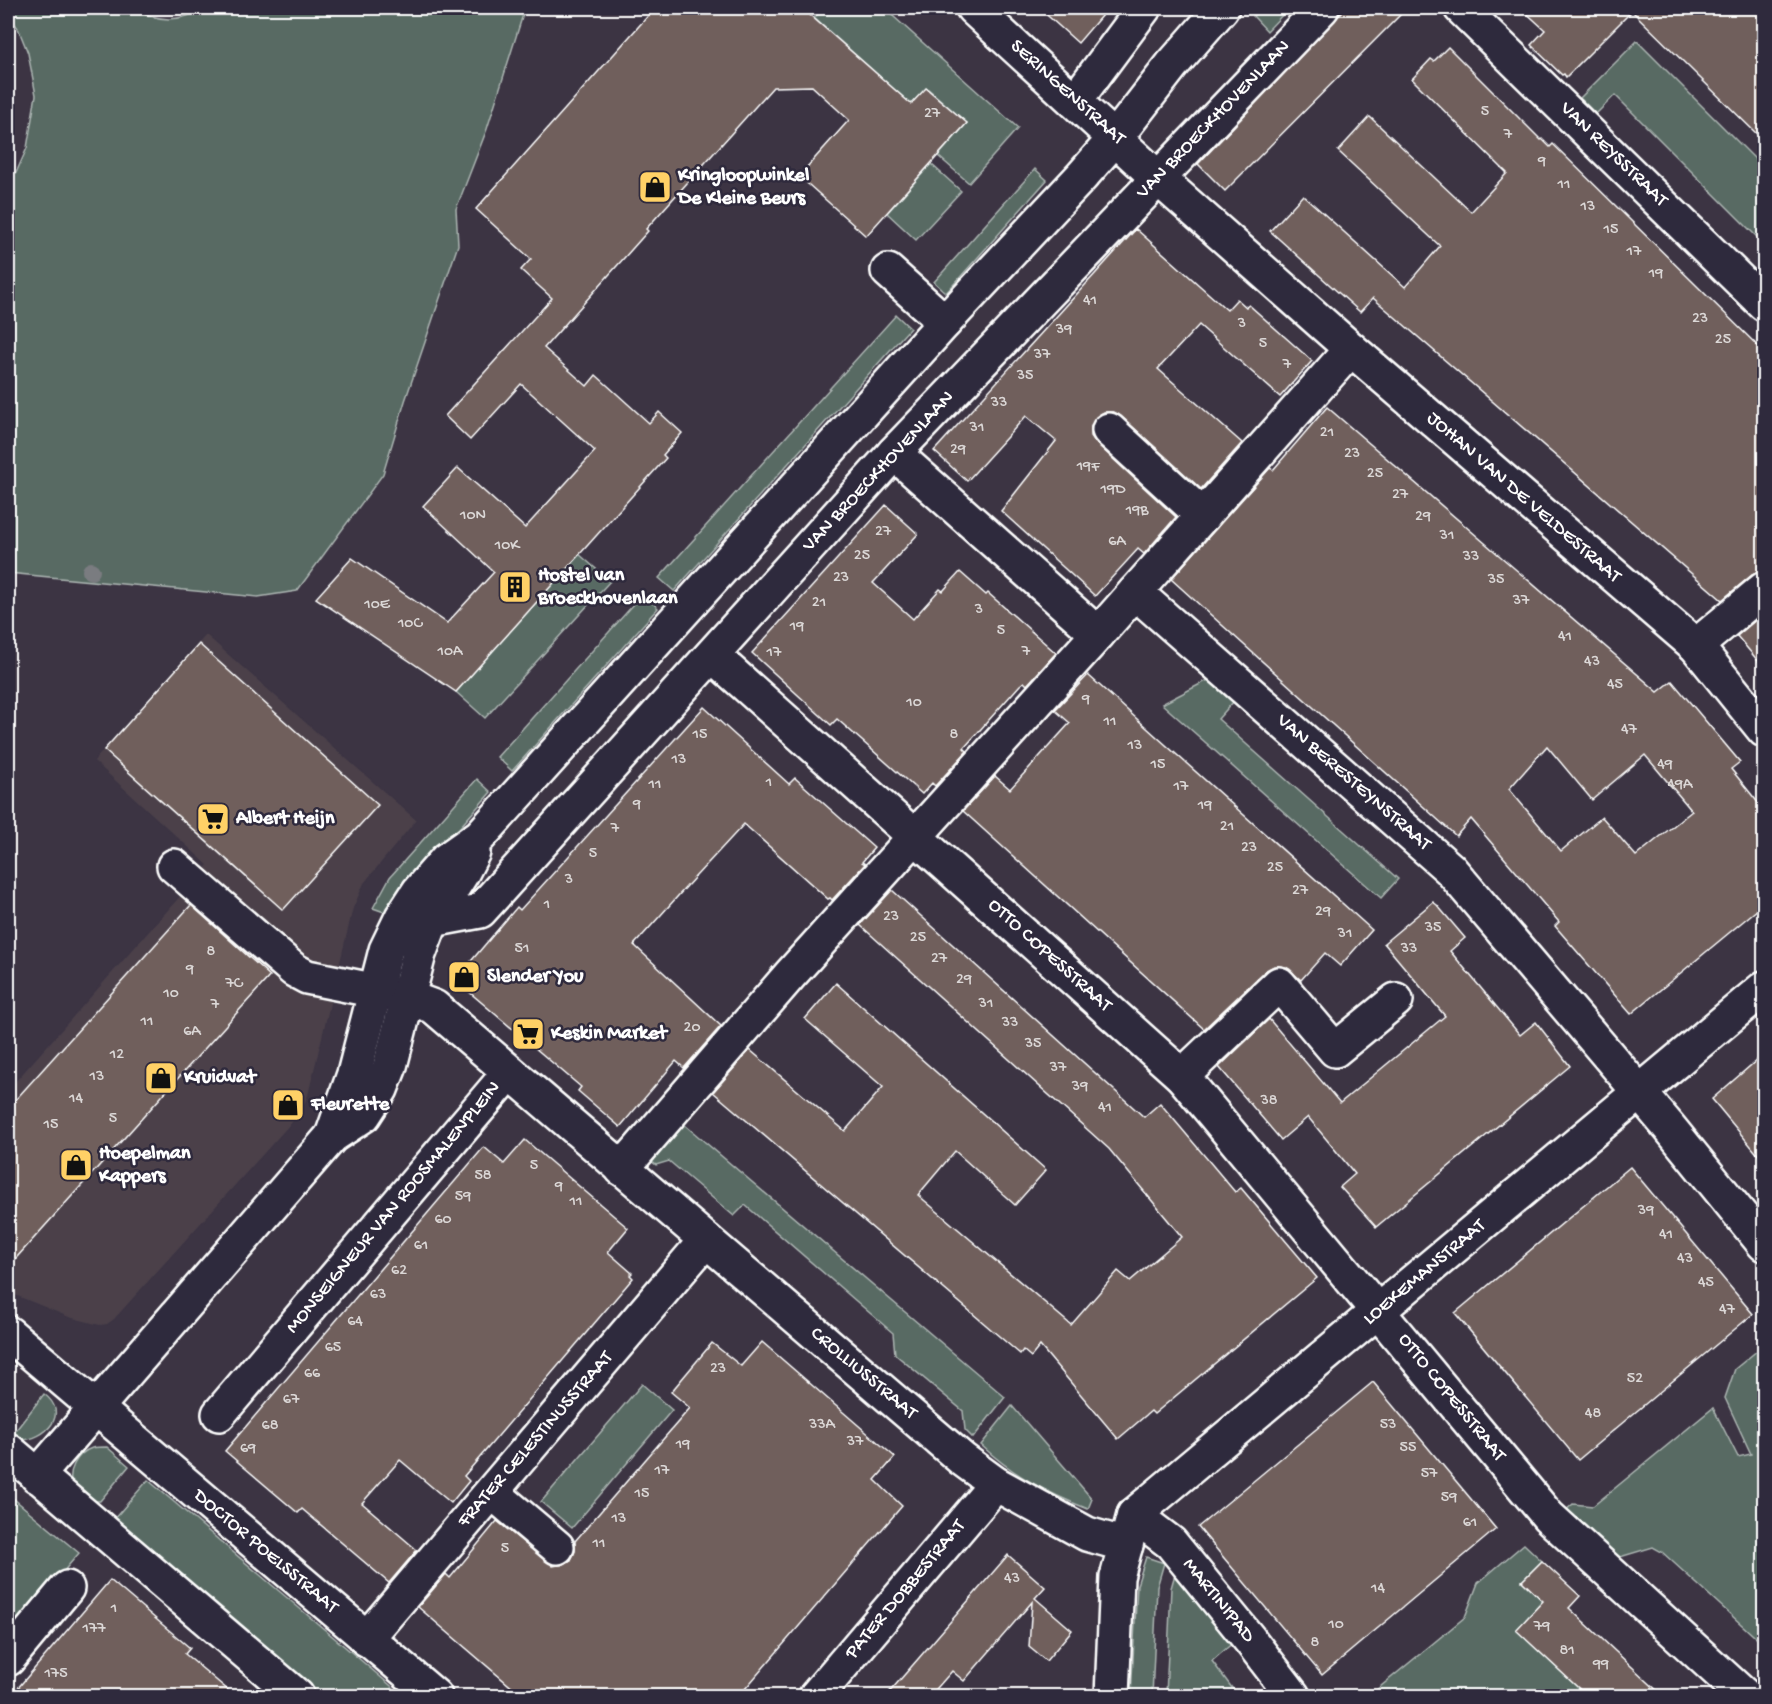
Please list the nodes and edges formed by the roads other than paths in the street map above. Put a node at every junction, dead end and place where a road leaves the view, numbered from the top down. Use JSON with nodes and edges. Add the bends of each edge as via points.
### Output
{"nodes":[{"id":1,"x":973,"y":8,"type":"edge"},
{"id":2,"x":1144,"y":8,"type":"edge"},
{"id":3,"x":1222,"y":8,"type":"edge"},
{"id":4,"x":1322,"y":8,"type":"edge"},
{"id":5,"x":1461,"y":8,"type":"edge"},
{"id":6,"x":1075,"y":101,"type":"junction"},
{"id":7,"x":1116,"y":138,"type":"junction"},
{"id":8,"x":1159,"y":179,"type":"junction"},
{"id":9,"x":888,"y":271,"type":"dead end"},
{"id":10,"x":1764,"y":304,"type":"edge"},
{"id":11,"x":945,"y":322,"type":"junction"},
{"id":12,"x":1351,"y":349,"type":"junction"},
{"id":13,"x":1109,"y":430,"type":"dead end"},
{"id":14,"x":894,"y":453,"type":"junction"},
{"id":15,"x":1203,"y":516,"type":"junction"},
{"id":16,"x":1764,"y":589,"type":"edge"},
{"id":17,"x":1135,"y":592,"type":"junction"},
{"id":18,"x":1098,"y":634,"type":"junction"},
{"id":19,"x":1696,"y":646,"type":"junction"},
{"id":20,"x":712,"y":655,"type":"junction"},
{"id":21,"x":1764,"y":730,"type":"edge"},
{"id":22,"x":480,"y":836,"type":"junction"},
{"id":23,"x":915,"y":836,"type":"junction"},
{"id":24,"x":174,"y":866,"type":"dead end"},
{"id":25,"x":432,"y":920,"type":"junction"},
{"id":26,"x":1764,"y":988,"type":"edge"},
{"id":27,"x":375,"y":991,"type":"junction"},
{"id":28,"x":407,"y":997,"type":"junction"},
{"id":29,"x":1396,"y":1000,"type":"dead end"},
{"id":30,"x":509,"y":1073,"type":"junction"},
{"id":31,"x":1182,"y":1076,"type":"junction"},
{"id":32,"x":1640,"y":1092,"type":"junction"},
{"id":33,"x":332,"y":1136,"type":"junction"},
{"id":34,"x":622,"y":1168,"type":"junction"},
{"id":35,"x":706,"y":1240,"type":"junction"},
{"id":36,"x":1764,"y":1244,"type":"edge"},
{"id":37,"x":1379,"y":1311,"type":"junction"},
{"id":38,"x":8,"y":1333,"type":"edge"},
{"id":39,"x":96,"y":1408,"type":"junction"},
{"id":40,"x":219,"y":1414,"type":"dead end"},
{"id":41,"x":8,"y":1450,"type":"edge"},
{"id":42,"x":37,"y":1476,"type":"junction"},
{"id":43,"x":996,"y":1484,"type":"junction"},
{"id":44,"x":492,"y":1492,"type":"junction"},
{"id":45,"x":1130,"y":1530,"type":"junction"},
{"id":46,"x":557,"y":1547,"type":"dead end"},
{"id":47,"x":67,"y":1588,"type":"dead end"},
{"id":48,"x":366,"y":1639,"type":"junction"},
{"id":49,"x":8,"y":1659,"type":"edge"},
{"id":50,"x":297,"y":1696,"type":"edge"},
{"id":51,"x":435,"y":1696,"type":"edge"},
{"id":52,"x":816,"y":1696,"type":"edge"},
{"id":53,"x":1112,"y":1696,"type":"edge"},
{"id":54,"x":1293,"y":1696,"type":"edge"},
{"id":55,"x":1745,"y":1696,"type":"edge"}],
"edges":[{"from":1,"to":6,"type":"street","name":"SERINGENSTRAAT"},
{"from":2,"to":6,"type":"street"},
{"from":3,"to":7,"type":"street"},
{"from":4,"to":8,"type":"street","name":"VAN BROECKHOVENLAAN"},
{"from":5,"to":10,"type":"street","name":"VAN REYSSTRAAT"},
{"from":6,"to":7,"type":"street","name":"SERINGENSTRAAT"},
{"from":7,"to":8,"type":"street","name":"SERINGENSTRAAT"},
{"from":7,"to":11,"type":"street"},
{"from":8,"to":12,"type":"street","name":"JOHAN VAN DE VELDESTRAAT"},
{"from":8,"to":14,"type":"street","name":"VAN BROECKHOVENLAAN"},
{"from":9,"to":11,"type":"street"},
{"from":11,"to":22,"type":"street"},
{"from":12,"to":15,"type":"street"},
{"from":12,"to":19,"type":"street","name":"JOHAN VAN DE VELDESTRAAT"},
{"from":13,"to":15,"type":"street"},
{"from":14,"to":18,"type":"street"},
{"from":14,"to":20,"type":"street","name":"VAN BROECKHOVENLAAN"},
{"from":15,"to":17,"type":"street"},
{"from":16,"to":19,"type":"street"},
{"from":17,"to":18,"type":"street"},
{"from":17,"to":32,"type":"street","name":"VAN BERESTEYNSTRAAT","via":[[1450,870]]},
{"from":18,"to":23,"type":"street"},
{"from":19,"to":21,"type":"street","name":"JOHAN VAN DE VELDESTRAAT"},
{"from":20,"to":23,"type":"street","name":"OTTO COPESSTRAAT"},
{"from":20,"to":25,"type":"street","name":"VAN BROECKHOVENLAAN","via":[[480,911]]},
{"from":22,"to":25,"type":"street"},
{"from":22,"to":27,"type":"street","via":[[446,860],[419,891],[386,950]]},
{"from":23,"to":31,"type":"street","name":"OTTO COPESSTRAAT"},
{"from":23,"to":34,"type":"street"},
{"from":24,"to":27,"type":"street","name":"MONSEIGNEUR VAN ROOSMALENPLEIN","via":[[294,970],[307,977]]},
{"from":25,"to":28,"type":"street"},
{"from":26,"to":32,"type":"street","name":"LOEKEMANSTRAAT"},
{"from":27,"to":28,"type":"street","name":"MONSEIGNEUR VAN ROOSMALENPLEIN"},
{"from":27,"to":33,"type":"street","via":[[354,1074]]},
{"from":28,"to":30,"type":"street","name":"MONSEIGNEUR VAN ROOSMALENPLEIN","via":[[434,1007]]},
{"from":28,"to":33,"type":"street","via":[[381,1089],[364,1115]]},
{"from":29,"to":31,"type":"street","via":[[1335,1050],[1279,984]]},
{"from":30,"to":34,"type":"street","name":"CROLLIUSSTRAAT"},
{"from":30,"to":40,"type":"street","name":"MONSEIGNEUR VAN ROOSMALENPLEIN"},
{"from":31,"to":37,"type":"street","name":"OTTO COPESSTRAAT"},
{"from":32,"to":36,"type":"street","name":"VAN BERESTEYNSTRAAT"},
{"from":32,"to":37,"type":"street","name":"LOEKEMANSTRAAT"},
{"from":33,"to":39,"type":"street"},
{"from":34,"to":35,"type":"street","name":"CROLLIUSSTRAAT"},
{"from":35,"to":43,"type":"street","name":"CROLLIUSSTRAAT"},
{"from":35,"to":44,"type":"street","name":"FRATER CELESTINUSSTRAAT"},
{"from":37,"to":45,"type":"street","name":"LOEKEMANSTRAAT"},
{"from":37,"to":55,"type":"street","name":"OTTO COPESSTRAAT","via":[[1548,1516]]},
{"from":38,"to":39,"type":"street","name":"DOCTOR POELSSTRAAT"},
{"from":39,"to":42,"type":"street"},
{"from":39,"to":48,"type":"street","name":"DOCTOR POELSSTRAAT"},
{"from":41,"to":42,"type":"street"},
{"from":42,"to":50,"type":"street"},
{"from":43,"to":45,"type":"street","name":"CROLLIUSSTRAAT","via":[[1087,1534]]},
{"from":43,"to":52,"type":"street","name":"PATER DOBBESTRAAT"},
{"from":44,"to":46,"type":"street"},
{"from":44,"to":48,"type":"street","name":"FRATER CELESTINUSSTRAAT"},
{"from":45,"to":53,"type":"street","via":[[1117,1577]]},
{"from":45,"to":54,"type":"street","name":"MARTINIPAD","via":[[1171,1543]]},
{"from":47,"to":49,"type":"street"},
{"from":48,"to":51,"type":"street","name":"DOCTOR POELSSTRAAT"}]}
